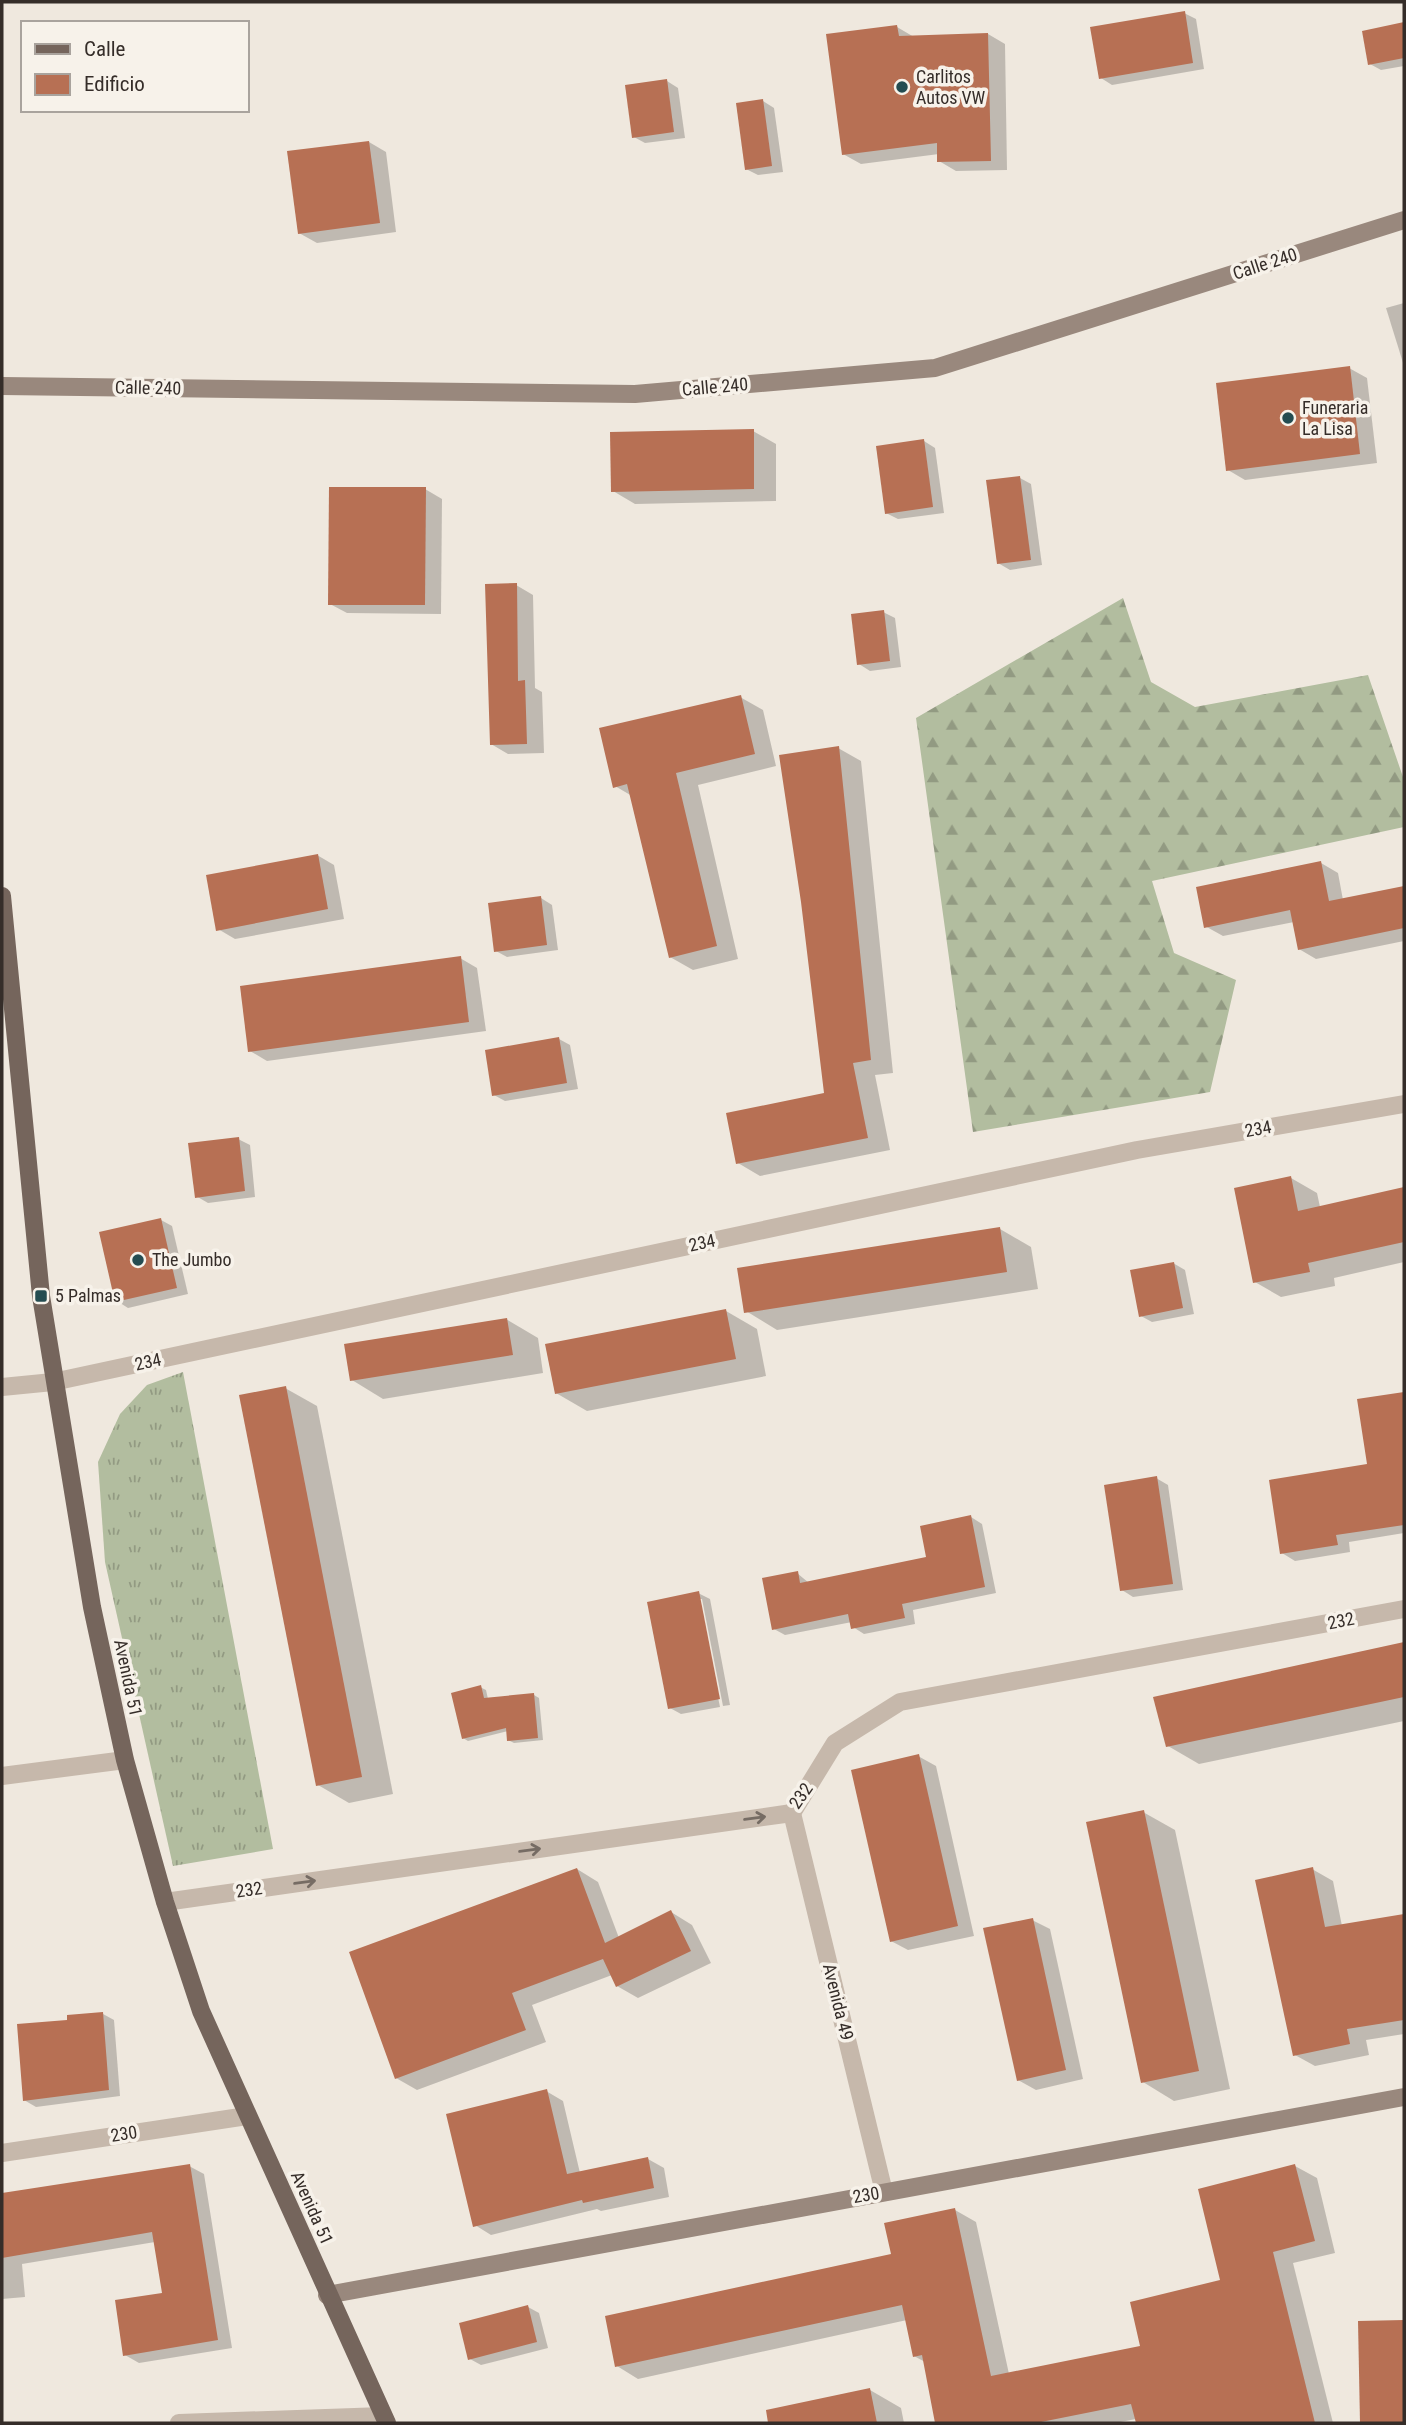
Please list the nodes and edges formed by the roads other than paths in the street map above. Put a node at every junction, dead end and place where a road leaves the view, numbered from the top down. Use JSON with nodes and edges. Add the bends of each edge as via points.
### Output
{"nodes":[{"id":1,"x":1404,"y":219,"type":"edge"},
{"id":2,"x":2,"y":386,"type":"edge"},
{"id":3,"x":2,"y":896,"type":"edge"},
{"id":4,"x":8,"y":1017,"type":"edge"},
{"id":5,"x":1404,"y":1104,"type":"edge"},
{"id":6,"x":53,"y":1382,"type":"junction"},
{"id":7,"x":2,"y":1387,"type":"edge"},
{"id":8,"x":1404,"y":1609,"type":"edge"},
{"id":9,"x":125,"y":1760,"type":"junction"},
{"id":10,"x":2,"y":1776,"type":"edge"},
{"id":11,"x":792,"y":1813,"type":"junction"},
{"id":12,"x":164,"y":1902,"type":"junction"},
{"id":13,"x":1404,"y":2097,"type":"edge"},
{"id":14,"x":247,"y":2116,"type":"junction"},
{"id":15,"x":2,"y":2153,"type":"edge"},
{"id":16,"x":884,"y":2192,"type":"junction"},
{"id":17,"x":327,"y":2295,"type":"junction"},
{"id":18,"x":385,"y":2420,"type":"edge"},
{"id":19,"x":179,"y":2423,"type":"edge"}],
"edges":[{"from":1,"to":2,"type":"street","name":"Calle 240","via":[[935,369],[635,394]]},
{"from":3,"to":4,"type":"main road","name":"Avenida 51"},
{"from":4,"to":6,"type":"main road","name":"Avenida 51"},
{"from":5,"to":6,"type":"street","name":"234","via":[[1137,1150]]},
{"from":6,"to":7,"type":"street","name":"234"},
{"from":6,"to":9,"type":"main road","name":"Avenida 51","via":[[92,1607]]},
{"from":8,"to":11,"type":"street","name":"232","via":[[900,1702],[835,1743]]},
{"from":9,"to":10,"type":"street"},
{"from":9,"to":12,"type":"main road","name":"Avenida 51"},
{"from":12,"to":11,"type":"street","name":"232","one_way":true},
{"from":11,"to":16,"type":"street","name":"Avenida 49"},
{"from":12,"to":14,"type":"main road","name":"Avenida 51","via":[[201,2011]]},
{"from":13,"to":16,"type":"street","name":"230"},
{"from":14,"to":15,"type":"street","name":"230"},
{"from":14,"to":17,"type":"main road","name":"Avenida 51"},
{"from":16,"to":17,"type":"street","name":"230"},
{"from":17,"to":18,"type":"main road","name":"Avenida 51"},
{"from":18,"to":19,"type":"street"}]}
